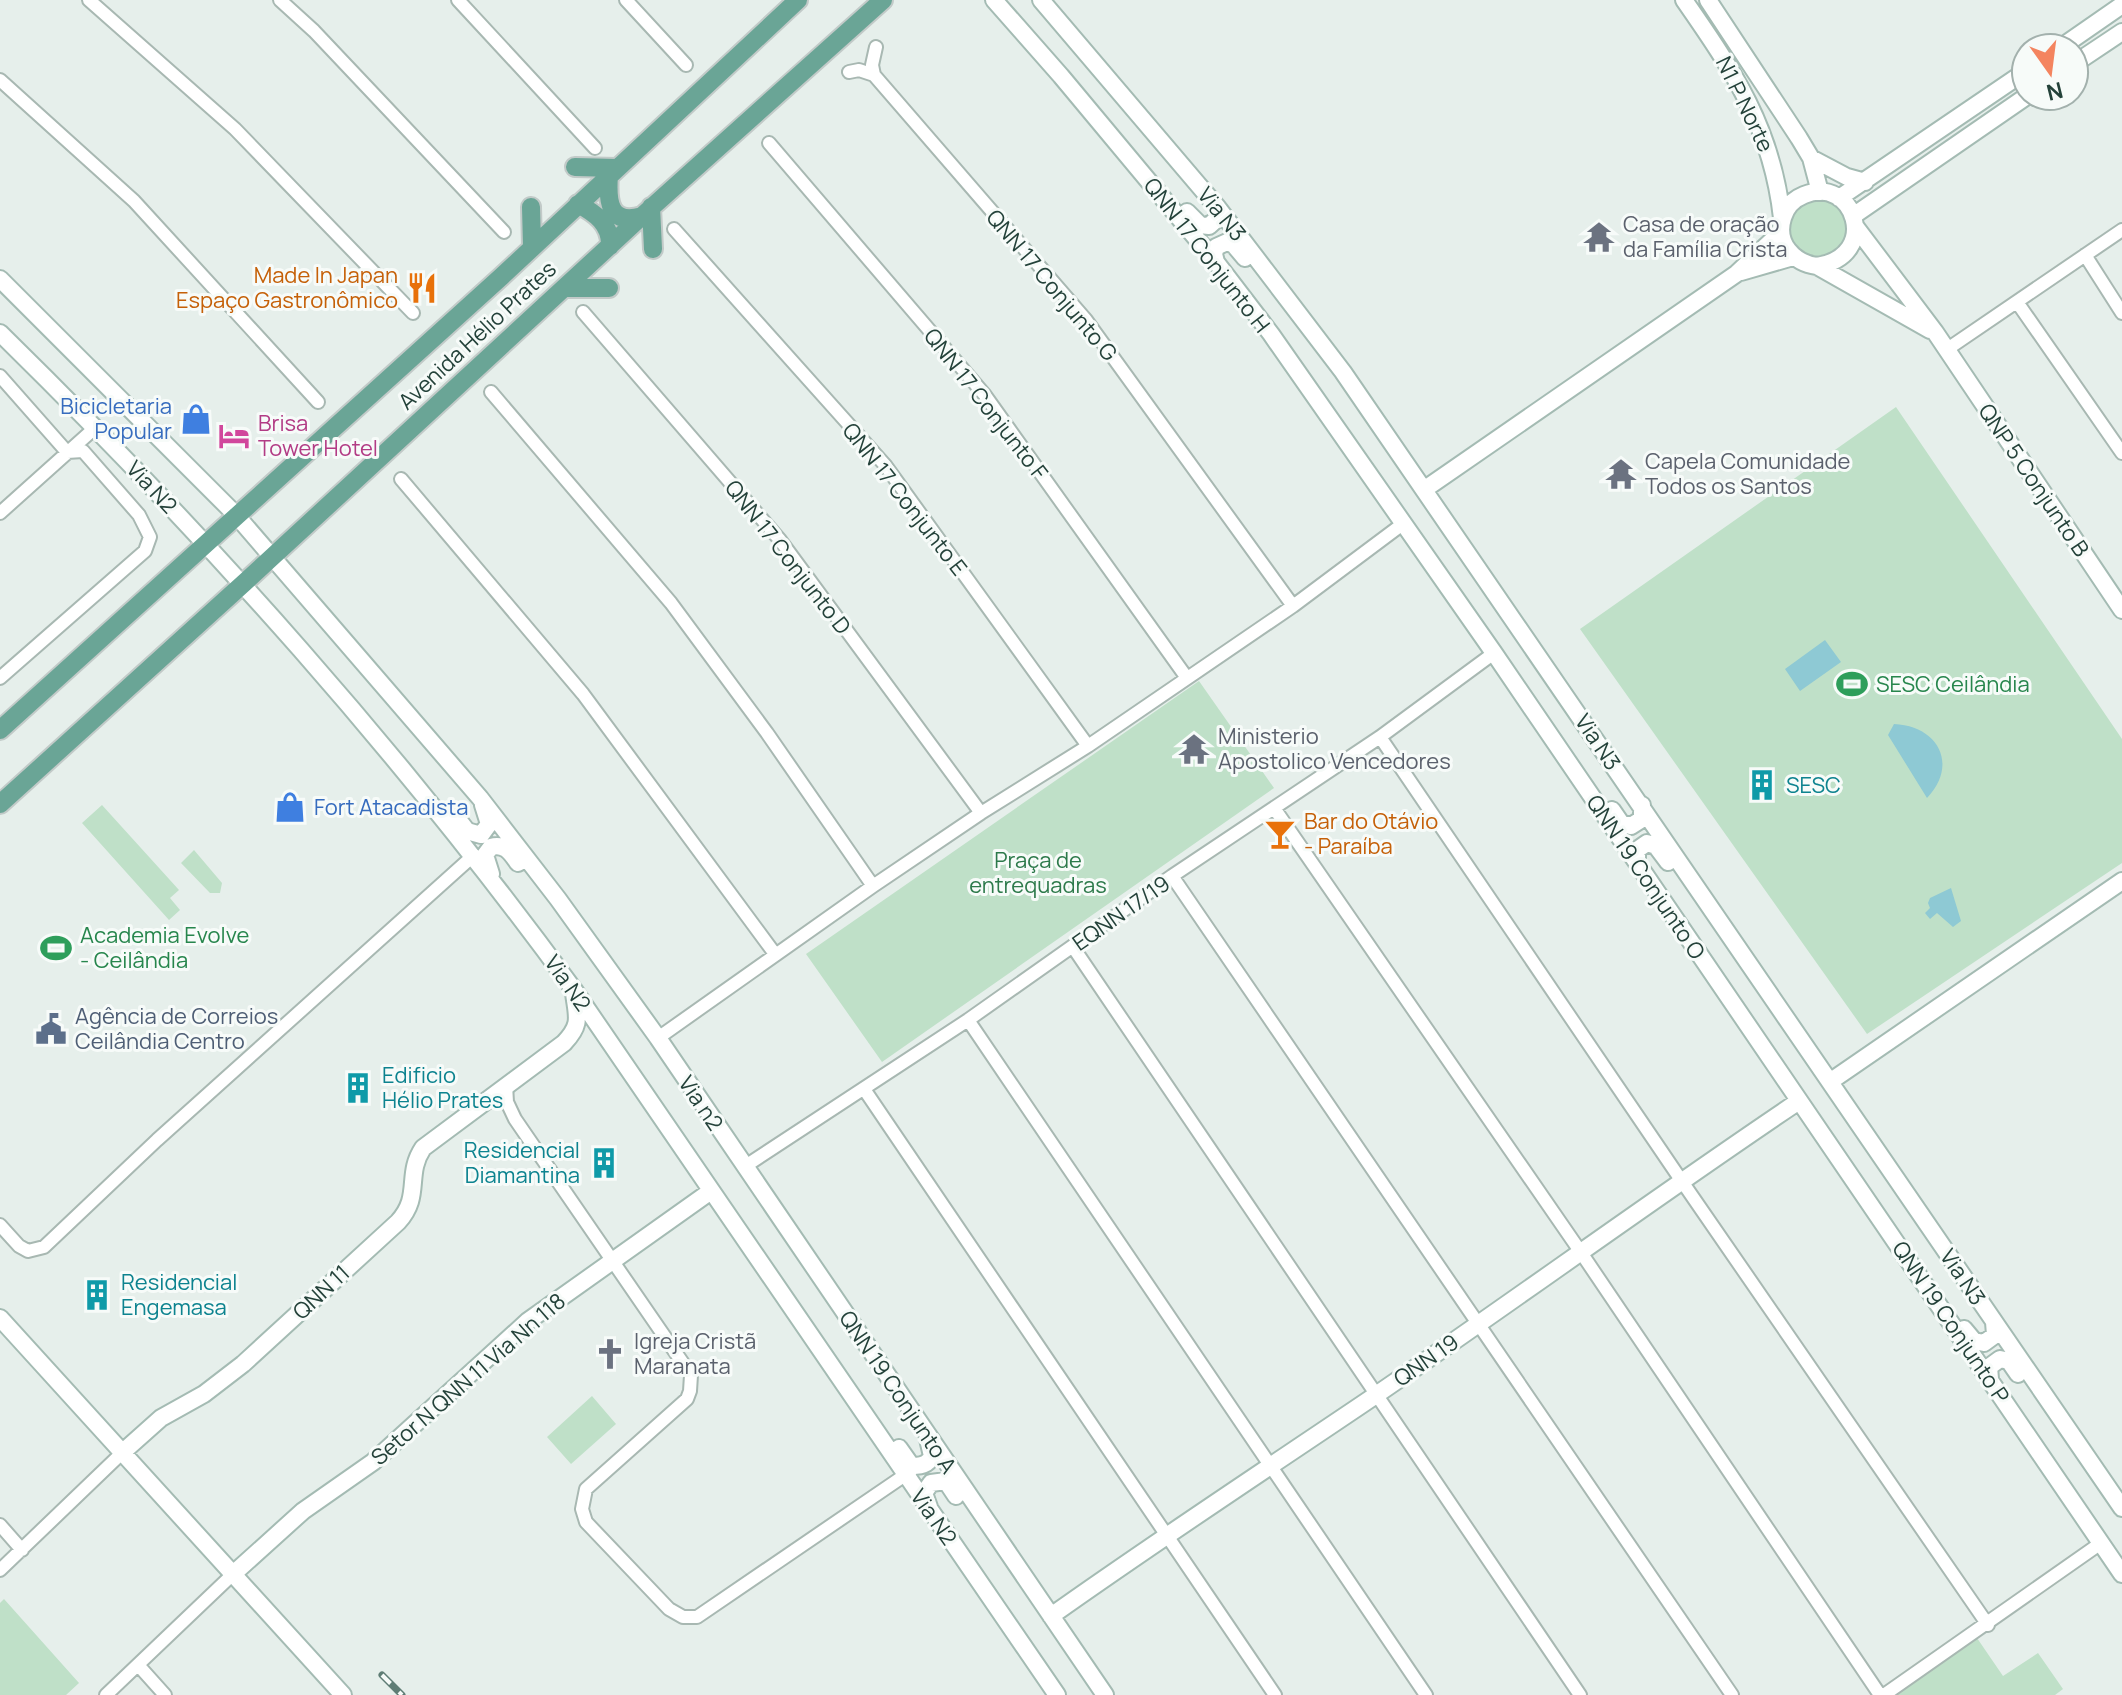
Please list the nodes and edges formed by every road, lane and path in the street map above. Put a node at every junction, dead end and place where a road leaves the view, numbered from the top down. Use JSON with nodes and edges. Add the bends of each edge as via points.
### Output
{"nodes":[{"id":1,"x":89,"y":0,"type":"edge"},
{"id":2,"x":280,"y":0,"type":"edge"},
{"id":3,"x":458,"y":0,"type":"edge"},
{"id":4,"x":626,"y":0,"type":"edge"},
{"id":5,"x":798,"y":0,"type":"edge"},
{"id":6,"x":883,"y":0,"type":"edge"},
{"id":7,"x":994,"y":0,"type":"edge"},
{"id":8,"x":1041,"y":0,"type":"edge"},
{"id":9,"x":1684,"y":0,"type":"edge"},
{"id":10,"x":1708,"y":0,"type":"edge"},
{"id":11,"x":2122,"y":5,"type":"edge"},
{"id":12,"x":2083,"y":32,"type":"edge"},
{"id":13,"x":2122,"y":32,"type":"edge"},
{"id":14,"x":876,"y":47,"type":"dead end"},
{"id":15,"x":2090,"y":53,"type":"edge"},
{"id":16,"x":686,"y":65,"type":"dead end"},
{"id":17,"x":849,"y":72,"type":"dead end"},
{"id":18,"x":874,"y":75,"type":"junction"},
{"id":19,"x":1061,"y":76,"type":"junction"},
{"id":20,"x":0,"y":80,"type":"edge"},
{"id":21,"x":2010,"y":82,"type":"edge"},
{"id":22,"x":2010,"y":108,"type":"edge"},
{"id":23,"x":769,"y":143,"type":"dead end"},
{"id":24,"x":595,"y":148,"type":"dead end"},
{"id":25,"x":1811,"y":158,"type":"junction"},
{"id":26,"x":575,"y":167,"type":"dead end"},
{"id":27,"x":613,"y":171,"type":"junction"},
{"id":28,"x":1865,"y":182,"type":"junction"},
{"id":29,"x":1820,"y":192,"type":"junction"},
{"id":30,"x":1839,"y":198,"type":"junction"},
{"id":31,"x":578,"y":204,"type":"junction"},
{"id":32,"x":531,"y":207,"type":"dead end"},
{"id":33,"x":1218,"y":208,"type":"junction"},
{"id":34,"x":647,"y":212,"type":"junction"},
{"id":35,"x":1854,"y":221,"type":"junction"},
{"id":36,"x":1782,"y":225,"type":"junction"},
{"id":37,"x":674,"y":229,"type":"dead end"},
{"id":38,"x":2122,"y":230,"type":"edge"},
{"id":39,"x":504,"y":232,"type":"dead end"},
{"id":40,"x":532,"y":246,"type":"junction"},
{"id":41,"x":610,"y":246,"type":"junction"},
{"id":42,"x":653,"y":249,"type":"dead end"},
{"id":43,"x":2085,"y":255,"type":"junction"},
{"id":44,"x":1793,"y":257,"type":"junction"},
{"id":45,"x":1216,"y":262,"type":"junction"},
{"id":46,"x":1817,"y":266,"type":"junction"},
{"id":47,"x":1736,"y":274,"type":"junction"},
{"id":48,"x":0,"y":279,"type":"edge"},
{"id":49,"x":564,"y":288,"type":"junction"},
{"id":50,"x":609,"y":288,"type":"dead end"},
{"id":51,"x":0,"y":290,"type":"edge"},
{"id":52,"x":2017,"y":302,"type":"junction"},
{"id":53,"x":34,"y":312,"type":"junction"},
{"id":54,"x":583,"y":312,"type":"dead end"},
{"id":55,"x":413,"y":313,"type":"dead end"},
{"id":56,"x":2122,"y":313,"type":"edge"},
{"id":57,"x":1935,"y":332,"type":"junction"},
{"id":58,"x":0,"y":333,"type":"edge"},
{"id":59,"x":1946,"y":350,"type":"junction"},
{"id":60,"x":1343,"y":372,"type":"junction"},
{"id":61,"x":0,"y":376,"type":"edge"},
{"id":62,"x":491,"y":392,"type":"dead end"},
{"id":63,"x":318,"y":402,"type":"dead end"},
{"id":64,"x":96,"y":427,"type":"junction"},
{"id":65,"x":67,"y":452,"type":"junction"},
{"id":66,"x":2122,"y":453,"type":"edge"},
{"id":67,"x":401,"y":479,"type":"dead end"},
{"id":68,"x":1425,"y":489,"type":"junction"},
{"id":69,"x":0,"y":513,"type":"edge"},
{"id":70,"x":236,"y":515,"type":"junction"},
{"id":71,"x":1404,"y":523,"type":"junction"},
{"id":72,"x":205,"y":543,"type":"junction"},
{"id":73,"x":272,"y":556,"type":"junction"},
{"id":74,"x":244,"y":583,"type":"junction"},
{"id":75,"x":1293,"y":606,"type":"junction"},
{"id":76,"x":2122,"y":610,"type":"edge"},
{"id":77,"x":1471,"y":620,"type":"junction"},
{"id":78,"x":1494,"y":653,"type":"junction"},
{"id":79,"x":0,"y":678,"type":"edge"},
{"id":80,"x":1187,"y":678,"type":"junction"},
{"id":81,"x":362,"y":719,"type":"junction"},
{"id":82,"x":0,"y":730,"type":"edge"},
{"id":83,"x":1380,"y":737,"type":"junction"},
{"id":84,"x":1088,"y":746,"type":"junction"},
{"id":85,"x":480,"y":798,"type":"junction"},
{"id":86,"x":0,"y":804,"type":"edge"},
{"id":87,"x":1642,"y":805,"type":"junction"},
{"id":88,"x":1274,"y":808,"type":"junction"},
{"id":89,"x":981,"y":813,"type":"junction"},
{"id":90,"x":474,"y":855,"type":"junction"},
{"id":91,"x":1637,"y":863,"type":"junction"},
{"id":92,"x":1172,"y":876,"type":"junction"},
{"id":93,"x":494,"y":880,"type":"junction"},
{"id":94,"x":2122,"y":881,"type":"edge"},
{"id":95,"x":873,"y":886,"type":"junction"},
{"id":96,"x":1073,"y":947,"type":"junction"},
{"id":97,"x":775,"y":954,"type":"junction"},
{"id":98,"x":612,"y":974,"type":"junction"},
{"id":99,"x":574,"y":990,"type":"junction"},
{"id":100,"x":968,"y":1020,"type":"junction"},
{"id":101,"x":658,"y":1038,"type":"junction"},
{"id":102,"x":1810,"y":1051,"type":"junction"},
{"id":103,"x":1831,"y":1081,"type":"junction"},
{"id":104,"x":506,"y":1085,"type":"junction"},
{"id":105,"x":864,"y":1089,"type":"junction"},
{"id":106,"x":1799,"y":1101,"type":"junction"},
{"id":107,"x":744,"y":1167,"type":"junction"},
{"id":108,"x":1681,"y":1180,"type":"junction"},
{"id":109,"x":711,"y":1191,"type":"junction"},
{"id":110,"x":0,"y":1225,"type":"edge"},
{"id":111,"x":1888,"y":1230,"type":"junction"},
{"id":112,"x":1580,"y":1251,"type":"junction"},
{"id":113,"x":613,"y":1260,"type":"junction"},
{"id":114,"x":0,"y":1318,"type":"edge"},
{"id":115,"x":1994,"y":1322,"type":"junction"},
{"id":116,"x":1476,"y":1324,"type":"junction"},
{"id":117,"x":1990,"y":1379,"type":"junction"},
{"id":118,"x":1376,"y":1395,"type":"junction"},
{"id":119,"x":925,"y":1433,"type":"junction"},
{"id":120,"x":124,"y":1451,"type":"junction"},
{"id":121,"x":1270,"y":1464,"type":"junction"},
{"id":122,"x":911,"y":1471,"type":"junction"},
{"id":123,"x":2104,"y":1482,"type":"junction"},
{"id":124,"x":2122,"y":1508,"type":"edge"},
{"id":125,"x":932,"y":1515,"type":"junction"},
{"id":126,"x":0,"y":1525,"type":"edge"},
{"id":127,"x":1165,"y":1536,"type":"junction"},
{"id":128,"x":2101,"y":1543,"type":"junction"},
{"id":129,"x":22,"y":1550,"type":"junction"},
{"id":130,"x":0,"y":1570,"type":"edge"},
{"id":131,"x":2122,"y":1574,"type":"edge"},
{"id":132,"x":232,"y":1575,"type":"junction"},
{"id":133,"x":1049,"y":1613,"type":"junction"},
{"id":134,"x":1988,"y":1625,"type":"junction"},
{"id":135,"x":139,"y":1666,"type":"junction"},
{"id":136,"x":106,"y":1695,"type":"edge"},
{"id":137,"x":165,"y":1695,"type":"edge"},
{"id":138,"x":343,"y":1695,"type":"edge"},
{"id":139,"x":1057,"y":1695,"type":"edge"},
{"id":140,"x":1105,"y":1695,"type":"edge"},
{"id":141,"x":1275,"y":1695,"type":"edge"},
{"id":142,"x":1426,"y":1695,"type":"edge"},
{"id":143,"x":1580,"y":1695,"type":"edge"},
{"id":144,"x":1732,"y":1695,"type":"edge"},
{"id":145,"x":1882,"y":1695,"type":"edge"}],
"edges":[{"from":1,"to":55,"type":"street","via":[[235,129]]},
{"from":2,"to":39,"type":"street"},
{"from":3,"to":24,"type":"street"},
{"from":4,"to":16,"type":"street"},
{"from":5,"to":27,"type":"main road","name":"Avenida Hélio Prates"},
{"from":6,"to":34,"type":"main road","name":"Avenida Hélio Prates"},
{"from":7,"to":19,"type":"main road","name":"QNN 17 Conjunto H"},
{"from":8,"to":33,"type":"main road","name":"Via N3"},
{"from":9,"to":36,"type":"main road","name":"N1 P Norte","via":[[1725,60],[1762,130],[1779,189]]},
{"from":10,"to":25,"type":"main road","name":"N1 P Norte"},
{"from":11,"to":12,"type":"main road"},
{"from":13,"to":15,"type":"main road"},
{"from":14,"to":18,"type":"street"},
{"from":17,"to":18,"type":"street"},
{"from":18,"to":75,"type":"street","name":"QNN 17 Conjunto G","via":[[1086,320]]},
{"from":19,"to":33,"type":"main road","via":[[1134,146],[1196,222],[1213,225]]},
{"from":19,"to":45,"type":"main road","name":"QNN 17 Conjunto H"},
{"from":20,"to":63,"type":"street","via":[[134,201]]},
{"from":21,"to":28,"type":"main road"},
{"from":22,"to":35,"type":"main road"},
{"from":23,"to":80,"type":"street","name":"QNN 17 Conjunto F","via":[[984,394]]},
{"from":25,"to":28,"type":"main road"},
{"from":25,"to":29,"type":"main road","name":"N1 P Norte"},
{"from":26,"to":27,"type":"main road"},
{"from":27,"to":31,"type":"main road","name":"Avenida Hélio Prates"},
{"from":27,"to":34,"type":"main road","via":[[607,194],[616,214],[629,220]]},
{"from":28,"to":30,"type":"main road"},
{"from":29,"to":30,"type":"main road"},
{"from":29,"to":36,"type":"main road","via":[[1797,199]]},
{"from":30,"to":35,"type":"main road"},
{"from":31,"to":40,"type":"main road","name":"Avenida Hélio Prates"},
{"from":31,"to":41,"type":"main road","via":[[598,215]]},
{"from":32,"to":40,"type":"main road"},
{"from":33,"to":60,"type":"main road","name":"Via N3"},
{"from":34,"to":41,"type":"main road","name":"Avenida Hélio Prates"},
{"from":34,"to":42,"type":"main road"},
{"from":35,"to":46,"type":"main road","via":[[1855,238],[1841,259]]},
{"from":35,"to":57,"type":"main road"},
{"from":36,"to":44,"type":"main road","via":[[1784,245]]},
{"from":36,"to":47,"type":"main road"},
{"from":37,"to":84,"type":"street","name":"QNN 17 Conjunto E","via":[[885,465]]},
{"from":38,"to":43,"type":"street"},
{"from":40,"to":70,"type":"main road","name":"Avenida Hélio Prates"},
{"from":41,"to":49,"type":"main road","name":"Avenida Hélio Prates"},
{"from":43,"to":52,"type":"street"},
{"from":43,"to":56,"type":"street"},
{"from":44,"to":46,"type":"main road"},
{"from":44,"to":47,"type":"main road"},
{"from":45,"to":60,"type":"main road","via":[[1219,244],[1234,245]]},
{"from":45,"to":71,"type":"main road","name":"QNN 17 Conjunto H"},
{"from":46,"to":57,"type":"main road"},
{"from":47,"to":68,"type":"main road"},
{"from":48,"to":53,"type":"main road","name":"Via N2"},
{"from":49,"to":50,"type":"main road"},
{"from":49,"to":73,"type":"main road","name":"Avenida Hélio Prates"},
{"from":51,"to":53,"type":"main road"},
{"from":52,"to":59,"type":"street"},
{"from":52,"to":66,"type":"street"},
{"from":53,"to":70,"type":"main road","name":"Via N2"},
{"from":54,"to":89,"type":"street","name":"QNN 17 Conjunto D","via":[[780,540]]},
{"from":57,"to":59,"type":"main road"},
{"from":58,"to":64,"type":"main road","name":"Via N2"},
{"from":59,"to":76,"type":"main road","name":"QNP 5 Conjunto B"},
{"from":60,"to":68,"type":"main road","name":"Via N3"},
{"from":61,"to":65,"type":"street"},
{"from":62,"to":95,"type":"street","via":[[671,603]]},
{"from":64,"to":65,"type":"street"},
{"from":64,"to":72,"type":"main road","name":"Via N2"},
{"from":65,"to":69,"type":"street"},
{"from":65,"to":79,"type":"street","via":[[83,451],[92,461],[146,523],[149,544]]},
{"from":67,"to":97,"type":"street","via":[[583,694]]},
{"from":68,"to":87,"type":"main road","name":"Via N3"},
{"from":70,"to":72,"type":"main road","name":"Avenida Hélio Prates"},
{"from":70,"to":73,"type":"main road","name":"Via N2"},
{"from":71,"to":75,"type":"street"},
{"from":71,"to":77,"type":"main road"},
{"from":72,"to":74,"type":"main road","name":"Via N2"},
{"from":72,"to":82,"type":"main road","name":"Avenida Hélio Prates"},
{"from":73,"to":74,"type":"main road","name":"Avenida Hélio Prates"},
{"from":73,"to":85,"type":"main road","name":"Via N2"},
{"from":74,"to":81,"type":"main road","name":"Via N2"},
{"from":74,"to":86,"type":"main road","name":"Avenida Hélio Prates"},
{"from":75,"to":80,"type":"street"},
{"from":77,"to":78,"type":"main road"},
{"from":77,"to":87,"type":"main road","via":[[1511,660],[1621,823],[1639,822]]},
{"from":78,"to":83,"type":"street","name":"EQNN 17/19"},
{"from":78,"to":91,"type":"main road","name":"QNN 19 Conjunto O"},
{"from":80,"to":84,"type":"street"},
{"from":81,"to":85,"type":"main road","via":[[403,753],[473,835],[481,835],[489,824]]},
{"from":81,"to":90,"type":"main road","name":"Via N2"},
{"from":83,"to":88,"type":"street","name":"EQNN 17/19"},
{"from":83,"to":108,"type":"street"},
{"from":84,"to":89,"type":"street"},
{"from":85,"to":98,"type":"main road","name":"Via N2"},
{"from":87,"to":102,"type":"main road","name":"Via N3"},
{"from":88,"to":92,"type":"street","name":"EQNN 17/19"},
{"from":88,"to":112,"type":"street"},
{"from":89,"to":95,"type":"street"},
{"from":90,"to":93,"type":"main road","name":"Via N2"},
{"from":90,"to":110,"type":"street","via":[[44,1247],[28,1251]]},
{"from":91,"to":102,"type":"main road","via":[[1637,850],[1643,845],[1659,849],[1771,1013]]},
{"from":91,"to":106,"type":"main road","name":"QNN 19 Conjunto O"},
{"from":92,"to":96,"type":"street","name":"EQNN 17/19"},
{"from":92,"to":116,"type":"street"},
{"from":93,"to":98,"type":"main road","via":[[485,855],[491,847],[501,846]]},
{"from":93,"to":99,"type":"main road","name":"Via N2"},
{"from":94,"to":103,"type":"main road"},
{"from":95,"to":97,"type":"street"},
{"from":96,"to":100,"type":"street","name":"EQNN 17/19"},
{"from":96,"to":118,"type":"street"},
{"from":97,"to":101,"type":"street"},
{"from":98,"to":101,"type":"main road","name":"Via N2"},
{"from":99,"to":104,"type":"main road","name":"QNN 11","via":[[576,1031]]},
{"from":99,"to":109,"type":"main road","name":"Via N2"},
{"from":100,"to":105,"type":"street","name":"EQNN 17/19"},
{"from":100,"to":121,"type":"street"},
{"from":101,"to":107,"type":"main road","name":"Via n2"},
{"from":102,"to":103,"type":"main road","name":"Via N3"},
{"from":103,"to":115,"type":"main road","name":"Via N3"},
{"from":104,"to":113,"type":"street","via":[[515,1119]]},
{"from":104,"to":120,"type":"main road","name":"QNN 11","via":[[423,1148],[415,1163],[410,1206],[398,1222],[243,1364],[161,1418]]},
{"from":105,"to":107,"type":"street","name":"EQNN 17/19"},
{"from":105,"to":127,"type":"street"},
{"from":106,"to":108,"type":"main road","name":"QNN 19"},
{"from":106,"to":111,"type":"main road","name":"QNN 19 Conjunto P"},
{"from":107,"to":119,"type":"main road","name":"QNN 19 Conjunto A"},
{"from":108,"to":112,"type":"main road","name":"QNN 19"},
{"from":108,"to":134,"type":"street"},
{"from":109,"to":113,"type":"main road","name":"Setor N QNN 11 Via Nn 118"},
{"from":109,"to":122,"type":"main road","name":"Via N2","via":[[798,1317],[855,1383]]},
{"from":111,"to":115,"type":"main road","via":[[1919,1260],[1970,1338],[1989,1341],[1995,1335]]},
{"from":111,"to":117,"type":"main road","name":"QNN 19 Conjunto P"},
{"from":112,"to":116,"type":"main road","name":"QNN 19"},
{"from":112,"to":145,"type":"street"},
{"from":113,"to":122,"type":"street","via":[[687,1368],[690,1391],[586,1489],[582,1509],[586,1522],[676,1614],[697,1617]]},
{"from":113,"to":132,"type":"main road","name":"Setor N QNN 11 Via Nn 118","via":[[528,1321],[373,1462],[303,1511]]},
{"from":114,"to":120,"type":"main road"},
{"from":115,"to":123,"type":"main road","name":"Via N3"},
{"from":116,"to":118,"type":"main road","name":"QNN 19"},
{"from":116,"to":144,"type":"street"},
{"from":117,"to":123,"type":"main road","via":[[1991,1363],[2009,1361],[2055,1429]]},
{"from":117,"to":128,"type":"main road","name":"QNN 19 Conjunto P"},
{"from":118,"to":121,"type":"main road","name":"QNN 19"},
{"from":118,"to":143,"type":"street"},
{"from":119,"to":122,"type":"main road","via":[[932,1456]]},
{"from":119,"to":133,"type":"main road","name":"QNN 19 Conjunto A"},
{"from":120,"to":129,"type":"street"},
{"from":120,"to":132,"type":"main road"},
{"from":121,"to":127,"type":"main road","name":"QNN 19"},
{"from":121,"to":142,"type":"street"},
{"from":122,"to":125,"type":"main road","name":"Via N2"},
{"from":123,"to":124,"type":"main road","name":"Via N3"},
{"from":125,"to":133,"type":"main road","via":[[924,1493],[931,1483],[946,1481],[1005,1567]]},
{"from":125,"to":139,"type":"main road","name":"Via N2"},
{"from":126,"to":129,"type":"street"},
{"from":127,"to":133,"type":"main road","name":"QNN 19"},
{"from":127,"to":141,"type":"street"},
{"from":128,"to":131,"type":"main road"},
{"from":128,"to":134,"type":"street"},
{"from":129,"to":130,"type":"street"},
{"from":132,"to":135,"type":"street"},
{"from":132,"to":138,"type":"main road"},
{"from":133,"to":140,"type":"main road"},
{"from":134,"to":145,"type":"street"},
{"from":135,"to":136,"type":"street"},
{"from":135,"to":137,"type":"street"}]}
